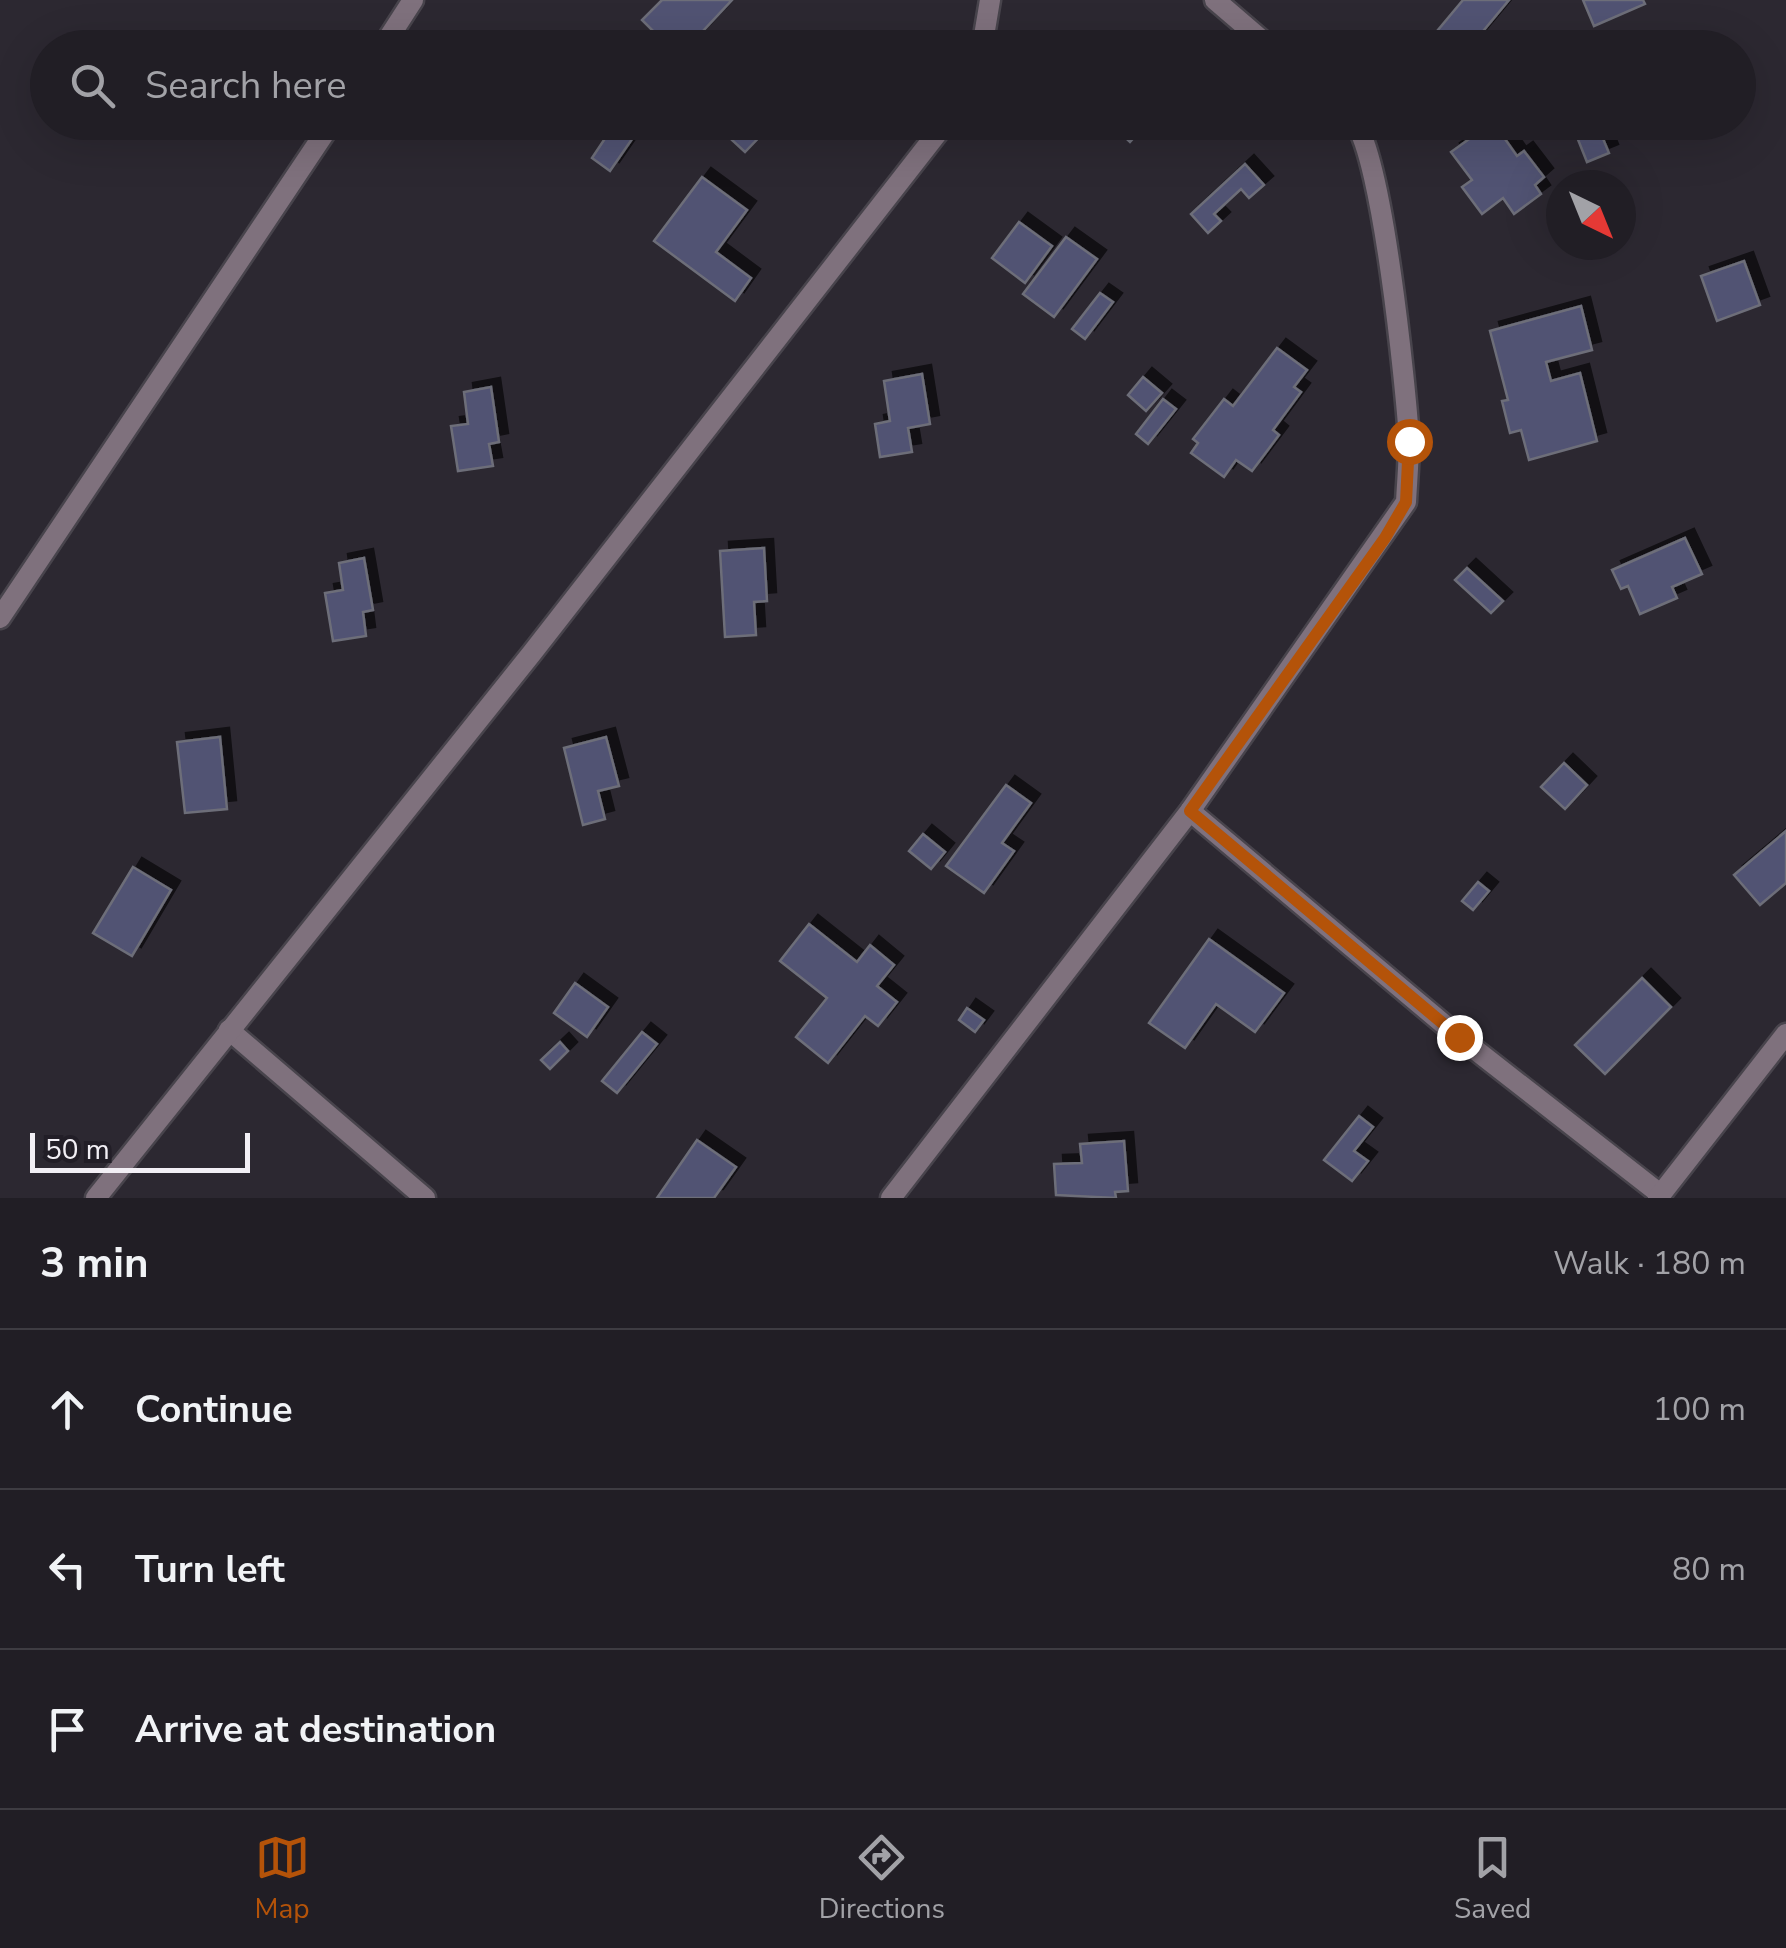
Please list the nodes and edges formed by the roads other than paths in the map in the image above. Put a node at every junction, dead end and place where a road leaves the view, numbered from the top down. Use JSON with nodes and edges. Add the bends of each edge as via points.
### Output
{"nodes":[{"id":1,"x":414,"y":0,"type":"edge"},
{"id":2,"x":990,"y":0,"type":"edge"},
{"id":3,"x":1215,"y":0,"type":"edge"},
{"id":4,"x":394,"y":30,"type":"edge"},
{"id":5,"x":985,"y":30,"type":"edge"},
{"id":6,"x":1250,"y":30,"type":"edge"},
{"id":7,"x":320,"y":140,"type":"edge"},
{"id":8,"x":932,"y":140,"type":"edge"},
{"id":9,"x":1364,"y":140,"type":"edge"},
{"id":10,"x":0,"y":618,"type":"edge"},
{"id":11,"x":1190,"y":811,"type":"junction"},
{"id":12,"x":229,"y":1030,"type":"junction"},
{"id":13,"x":1786,"y":1034,"type":"edge"},
{"id":14,"x":1659,"y":1196,"type":"edge"},
{"id":15,"x":96,"y":1198,"type":"edge"},
{"id":16,"x":425,"y":1198,"type":"edge"},
{"id":17,"x":891,"y":1198,"type":"edge"}],
"edges":[{"from":1,"to":4,"type":"street"},
{"from":2,"to":5,"type":"street"},
{"from":3,"to":6,"type":"street"},
{"from":7,"to":10,"type":"street"},
{"from":8,"to":12,"type":"street"},
{"from":9,"to":11,"type":"street","via":[[1378,180],[1409,441],[1406,502]]},
{"from":11,"to":14,"type":"street"},
{"from":11,"to":17,"type":"street"},
{"from":12,"to":15,"type":"street"},
{"from":12,"to":16,"type":"street"},
{"from":13,"to":14,"type":"street"}]}
